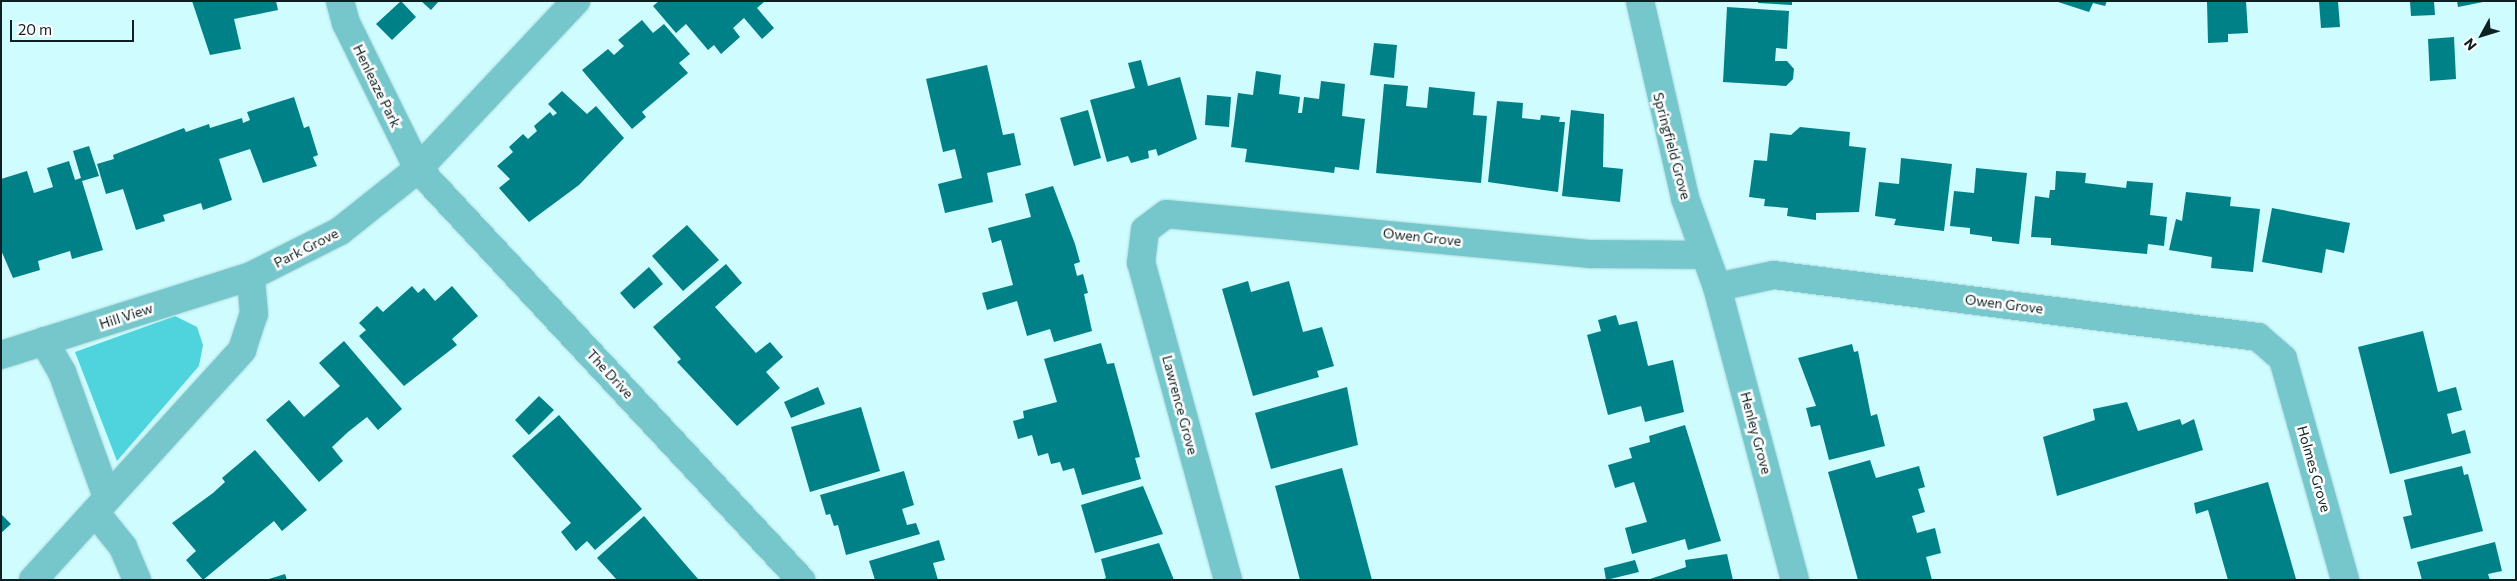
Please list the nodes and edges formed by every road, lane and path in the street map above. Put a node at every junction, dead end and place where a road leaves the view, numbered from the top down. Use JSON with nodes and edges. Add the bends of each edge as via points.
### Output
{"nodes":[{"id":1,"x":340,"y":1,"type":"edge"},
{"id":2,"x":576,"y":1,"type":"edge"},
{"id":3,"x":1640,"y":1,"type":"edge"},
{"id":4,"x":418,"y":169,"type":"junction"},
{"id":5,"x":1145,"y":230,"type":"joint"},
{"id":6,"x":1704,"y":255,"type":"junction"},
{"id":7,"x":251,"y":276,"type":"junction"},
{"id":8,"x":1717,"y":287,"type":"junction"},
{"id":9,"x":44,"y":342,"type":"junction"},
{"id":10,"x":1,"y":355,"type":"edge"},
{"id":11,"x":2283,"y":359,"type":"joint"},
{"id":12,"x":101,"y":504,"type":"junction"},
{"id":13,"x":33,"y":580,"type":"edge"},
{"id":14,"x":137,"y":580,"type":"edge"},
{"id":15,"x":801,"y":580,"type":"edge"},
{"id":16,"x":1228,"y":580,"type":"edge"},
{"id":17,"x":1795,"y":580,"type":"edge"},
{"id":18,"x":2345,"y":580,"type":"edge"}],
"edges":[{"from":1,"to":4,"type":"street","name":"Henleaze Park","via":[[346,23]]},
{"from":2,"to":4,"type":"street","name":"Park Grove"},
{"from":3,"to":6,"type":"street","name":"Springfield Grove","via":[[1654,78]]},
{"from":4,"to":7,"type":"street","name":"Park Grove","via":[[340,231]]},
{"from":4,"to":15,"type":"street","name":"The Drive"},
{"from":5,"to":6,"type":"street","name":"Owen Grove","via":[[1166,214],[1188,213],[1591,254]]},
{"from":5,"to":16,"type":"street","name":"Lawrence Grove","via":[[1141,263]]},
{"from":6,"to":8,"type":"street","name":"Springfield Grove"},
{"from":7,"to":9,"type":"street","name":"Hill View"},
{"from":7,"to":12,"type":"street","via":[[254,314],[242,350]]},
{"from":8,"to":11,"type":"street","name":"Owen Grove","via":[[1774,275],[2209,330],[2258,337]]},
{"from":8,"to":17,"type":"street","name":"Henley Grove"},
{"from":9,"to":10,"type":"street","name":"Hill View"},
{"from":9,"to":12,"type":"street","via":[[62,372]]},
{"from":11,"to":18,"type":"street","name":"Holmes Grove"},
{"from":12,"to":13,"type":"street"},
{"from":12,"to":14,"type":"street"}]}
